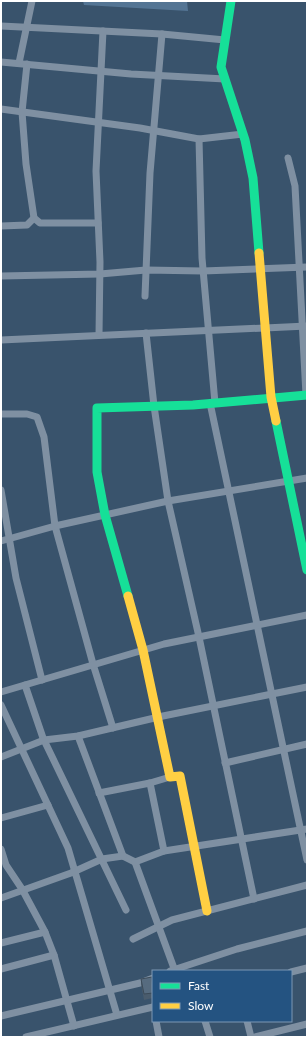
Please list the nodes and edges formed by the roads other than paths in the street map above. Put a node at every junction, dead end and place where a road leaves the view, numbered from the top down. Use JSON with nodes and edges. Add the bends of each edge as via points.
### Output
{"nodes":[{"id":1,"x":32,"y":1,"type":"edge"},
{"id":2,"x":231,"y":1,"type":"edge"},
{"id":3,"x":1,"y":26,"type":"edge"},
{"id":4,"x":27,"y":27,"type":"junction"},
{"id":5,"x":103,"y":31,"type":"junction"},
{"id":6,"x":162,"y":34,"type":"junction"},
{"id":7,"x":225,"y":40,"type":"junction"},
{"id":8,"x":1,"y":62,"type":"edge"},
{"id":9,"x":19,"y":64,"type":"junction"},
{"id":10,"x":27,"y":64,"type":"junction"},
{"id":11,"x":100,"y":71,"type":"junction"},
{"id":12,"x":160,"y":75,"type":"junction"},
{"id":13,"x":225,"y":79,"type":"junction"},
{"id":14,"x":1,"y":109,"type":"edge"},
{"id":15,"x":22,"y":112,"type":"junction"},
{"id":16,"x":98,"y":122,"type":"junction"},
{"id":17,"x":154,"y":131,"type":"junction"},
{"id":18,"x":243,"y":134,"type":"junction"},
{"id":19,"x":199,"y":139,"type":"junction"},
{"id":20,"x":288,"y":158,"type":"dead end"},
{"id":21,"x":34,"y":218,"type":"junction"},
{"id":22,"x":98,"y":223,"type":"junction"},
{"id":23,"x":1,"y":226,"type":"edge"},
{"id":24,"x":303,"y":267,"type":"edge"},
{"id":25,"x":146,"y":270,"type":"junction"},
{"id":26,"x":260,"y":270,"type":"junction"},
{"id":27,"x":203,"y":271,"type":"junction"},
{"id":28,"x":100,"y":274,"type":"junction"},
{"id":29,"x":1,"y":276,"type":"edge"},
{"id":30,"x":145,"y":296,"type":"dead end"},
{"id":31,"x":305,"y":326,"type":"edge"},
{"id":32,"x":265,"y":328,"type":"junction"},
{"id":33,"x":208,"y":331,"type":"junction"},
{"id":34,"x":146,"y":333,"type":"junction"},
{"id":35,"x":99,"y":335,"type":"junction"},
{"id":36,"x":1,"y":340,"type":"edge"},
{"id":37,"x":307,"y":395,"type":"edge"},
{"id":38,"x":271,"y":397,"type":"junction"},
{"id":39,"x":212,"y":403,"type":"junction"},
{"id":40,"x":154,"y":406,"type":"junction"},
{"id":41,"x":1,"y":414,"type":"edge"},
{"id":42,"x":307,"y":478,"type":"edge"},
{"id":43,"x":288,"y":481,"type":"junction"},
{"id":44,"x":1,"y":490,"type":"edge"},
{"id":45,"x":229,"y":491,"type":"junction"},
{"id":46,"x":168,"y":501,"type":"junction"},
{"id":47,"x":105,"y":515,"type":"junction"},
{"id":48,"x":55,"y":526,"type":"junction"},
{"id":49,"x":9,"y":539,"type":"junction"},
{"id":50,"x":1,"y":541,"type":"edge"},
{"id":51,"x":307,"y":570,"type":"edge"},
{"id":52,"x":307,"y":615,"type":"edge"},
{"id":53,"x":257,"y":625,"type":"junction"},
{"id":54,"x":199,"y":637,"type":"junction"},
{"id":55,"x":143,"y":650,"type":"junction"},
{"id":56,"x":93,"y":664,"type":"junction"},
{"id":57,"x":42,"y":680,"type":"junction"},
{"id":58,"x":25,"y":685,"type":"junction"},
{"id":59,"x":307,"y":687,"type":"edge"},
{"id":60,"x":1,"y":692,"type":"edge"},
{"id":61,"x":271,"y":694,"type":"junction"},
{"id":62,"x":1,"y":705,"type":"edge"},
{"id":63,"x":213,"y":706,"type":"junction"},
{"id":64,"x":158,"y":718,"type":"junction"},
{"id":65,"x":113,"y":728,"type":"junction"},
{"id":66,"x":78,"y":736,"type":"junction"},
{"id":67,"x":44,"y":740,"type":"junction"},
{"id":68,"x":307,"y":744,"type":"edge"},
{"id":69,"x":22,"y":749,"type":"junction"},
{"id":70,"x":283,"y":750,"type":"junction"},
{"id":71,"x":1,"y":757,"type":"edge"},
{"id":72,"x":225,"y":763,"type":"junction"},
{"id":73,"x":170,"y":777,"type":"junction"},
{"id":74,"x":150,"y":784,"type":"junction"},
{"id":75,"x":100,"y":793,"type":"junction"},
{"id":76,"x":48,"y":805,"type":"junction"},
{"id":77,"x":1,"y":818,"type":"edge"},
{"id":78,"x":304,"y":829,"type":"edge"},
{"id":79,"x":240,"y":839,"type":"junction"},
{"id":80,"x":194,"y":846,"type":"junction"},
{"id":81,"x":1,"y":849,"type":"edge"},
{"id":82,"x":164,"y":851,"type":"junction"},
{"id":83,"x":123,"y":856,"type":"junction"},
{"id":84,"x":102,"y":859,"type":"junction"},
{"id":85,"x":307,"y":860,"type":"edge"},
{"id":86,"x":135,"y":862,"type":"junction"},
{"id":87,"x":75,"y":871,"type":"junction"},
{"id":88,"x":307,"y":885,"type":"edge"},
{"id":89,"x":22,"y":889,"type":"junction"},
{"id":90,"x":1,"y":898,"type":"edge"},
{"id":91,"x":254,"y":898,"type":"junction"},
{"id":92,"x":126,"y":910,"type":"dead end"},
{"id":93,"x":207,"y":911,"type":"junction"},
{"id":94,"x":160,"y":926,"type":"junction"},
{"id":95,"x":307,"y":931,"type":"edge"},
{"id":96,"x":45,"y":932,"type":"junction"},
{"id":97,"x":133,"y":939,"type":"dead end"},
{"id":98,"x":1,"y":943,"type":"edge"},
{"id":99,"x":54,"y":955,"type":"junction"},
{"id":100,"x":307,"y":968,"type":"edge"},
{"id":101,"x":1,"y":969,"type":"edge"},
{"id":102,"x":173,"y":970,"type":"edge"},
{"id":103,"x":292,"y":972,"type":"edge"},
{"id":104,"x":152,"y":978,"type":"edge"},
{"id":105,"x":110,"y":990,"type":"junction"},
{"id":106,"x":67,"y":1001,"type":"junction"},
{"id":107,"x":152,"y":1007,"type":"edge"},
{"id":108,"x":117,"y":1015,"type":"junction"},
{"id":109,"x":1,"y":1016,"type":"edge"},
{"id":110,"x":156,"y":1022,"type":"edge"},
{"id":111,"x":205,"y":1022,"type":"edge"},
{"id":112,"x":247,"y":1022,"type":"edge"},
{"id":113,"x":307,"y":1024,"type":"edge"},
{"id":114,"x":287,"y":1025,"type":"edge"},
{"id":115,"x":74,"y":1026,"type":"junction"},
{"id":116,"x":54,"y":1034,"type":"edge"},
{"id":117,"x":260,"y":1036,"type":"edge"},
{"id":118,"x":26,"y":1037,"type":"edge"},
{"id":119,"x":159,"y":1037,"type":"edge"},
{"id":120,"x":210,"y":1037,"type":"edge"},
{"id":121,"x":251,"y":1037,"type":"edge"}],
"edges":[{"from":1,"to":4,"type":"street"},
{"from":2,"to":7,"type":"street"},
{"from":3,"to":4,"type":"street"},
{"from":4,"to":5,"type":"street"},
{"from":4,"to":9,"type":"street"},
{"from":5,"to":6,"type":"street"},
{"from":5,"to":11,"type":"street"},
{"from":6,"to":7,"type":"street"},
{"from":6,"to":12,"type":"street"},
{"from":7,"to":13,"type":"street","via":[[221,67]]},
{"from":8,"to":9,"type":"street"},
{"from":9,"to":10,"type":"street"},
{"from":10,"to":11,"type":"street"},
{"from":10,"to":15,"type":"street"},
{"from":11,"to":12,"type":"street"},
{"from":11,"to":16,"type":"street"},
{"from":12,"to":13,"type":"street"},
{"from":12,"to":17,"type":"street"},
{"from":13,"to":18,"type":"street"},
{"from":14,"to":15,"type":"street"},
{"from":15,"to":16,"type":"street"},
{"from":15,"to":21,"type":"street"},
{"from":16,"to":17,"type":"street"},
{"from":16,"to":22,"type":"street"},
{"from":17,"to":19,"type":"street"},
{"from":17,"to":25,"type":"street"},
{"from":18,"to":19,"type":"street"},
{"from":18,"to":26,"type":"street","via":[[253,178]]},
{"from":19,"to":27,"type":"street"},
{"from":20,"to":24,"type":"street","via":[[295,186]]},
{"from":21,"to":22,"type":"street","via":[[40,223]]},
{"from":21,"to":23,"type":"street","via":[[27,224]]},
{"from":22,"to":28,"type":"street"},
{"from":24,"to":26,"type":"street"},
{"from":24,"to":31,"type":"street"},
{"from":25,"to":27,"type":"street"},
{"from":25,"to":28,"type":"street"},
{"from":25,"to":30,"type":"street"},
{"from":26,"to":27,"type":"street"},
{"from":26,"to":32,"type":"street"},
{"from":27,"to":33,"type":"street"},
{"from":28,"to":29,"type":"street"},
{"from":28,"to":35,"type":"street"},
{"from":31,"to":32,"type":"street"},
{"from":31,"to":37,"type":"street"},
{"from":32,"to":33,"type":"street"},
{"from":32,"to":38,"type":"street"},
{"from":33,"to":34,"type":"street"},
{"from":33,"to":39,"type":"street"},
{"from":34,"to":35,"type":"street"},
{"from":34,"to":40,"type":"street"},
{"from":35,"to":36,"type":"street"},
{"from":37,"to":38,"type":"street"},
{"from":38,"to":39,"type":"street"},
{"from":38,"to":43,"type":"street"},
{"from":39,"to":40,"type":"street"},
{"from":39,"to":45,"type":"street"},
{"from":40,"to":46,"type":"street"},
{"from":40,"to":47,"type":"street","via":[[97,408],[97,472]]},
{"from":41,"to":48,"type":"street","via":[[27,414],[37,417],[44,437]]},
{"from":42,"to":43,"type":"street"},
{"from":43,"to":45,"type":"street"},
{"from":43,"to":51,"type":"street"},
{"from":44,"to":49,"type":"street"},
{"from":45,"to":46,"type":"street"},
{"from":45,"to":53,"type":"street"},
{"from":46,"to":47,"type":"street"},
{"from":46,"to":54,"type":"street"},
{"from":47,"to":48,"type":"street"},
{"from":47,"to":55,"type":"street"},
{"from":48,"to":49,"type":"street"},
{"from":48,"to":56,"type":"street"},
{"from":49,"to":50,"type":"street"},
{"from":49,"to":57,"type":"street","via":[[16,578]]},
{"from":52,"to":53,"type":"street"},
{"from":53,"to":54,"type":"street"},
{"from":53,"to":61,"type":"street"},
{"from":54,"to":55,"type":"street"},
{"from":54,"to":63,"type":"street"},
{"from":55,"to":56,"type":"street"},
{"from":55,"to":64,"type":"street"},
{"from":56,"to":57,"type":"street"},
{"from":56,"to":65,"type":"street"},
{"from":57,"to":58,"type":"street"},
{"from":58,"to":60,"type":"street"},
{"from":58,"to":67,"type":"street"},
{"from":59,"to":61,"type":"street"},
{"from":61,"to":63,"type":"street"},
{"from":61,"to":70,"type":"street"},
{"from":62,"to":69,"type":"street"},
{"from":63,"to":64,"type":"street"},
{"from":63,"to":72,"type":"street"},
{"from":64,"to":65,"type":"street"},
{"from":64,"to":73,"type":"street"},
{"from":65,"to":66,"type":"street"},
{"from":66,"to":67,"type":"street"},
{"from":66,"to":75,"type":"street"},
{"from":67,"to":69,"type":"street"},
{"from":67,"to":84,"type":"street"},
{"from":68,"to":70,"type":"street"},
{"from":69,"to":71,"type":"street"},
{"from":69,"to":76,"type":"street"},
{"from":70,"to":72,"type":"street"},
{"from":70,"to":78,"type":"street"},
{"from":72,"to":79,"type":"street"},
{"from":73,"to":74,"type":"street"},
{"from":73,"to":80,"type":"street","via":[[180,776]]},
{"from":74,"to":75,"type":"street"},
{"from":74,"to":82,"type":"street"},
{"from":75,"to":83,"type":"street"},
{"from":76,"to":77,"type":"street"},
{"from":76,"to":87,"type":"street","via":[[68,848]]},
{"from":78,"to":79,"type":"street"},
{"from":78,"to":85,"type":"street"},
{"from":79,"to":80,"type":"street"},
{"from":79,"to":91,"type":"street"},
{"from":80,"to":82,"type":"street"},
{"from":80,"to":93,"type":"street"},
{"from":81,"to":89,"type":"street","via":[[6,865]]},
{"from":82,"to":86,"type":"street"},
{"from":83,"to":84,"type":"street"},
{"from":83,"to":86,"type":"street"},
{"from":84,"to":87,"type":"street"},
{"from":84,"to":92,"type":"street"},
{"from":86,"to":94,"type":"street"},
{"from":87,"to":89,"type":"street"},
{"from":87,"to":105,"type":"street"},
{"from":88,"to":91,"type":"street"},
{"from":89,"to":90,"type":"street"},
{"from":89,"to":96,"type":"street"},
{"from":91,"to":93,"type":"street"},
{"from":93,"to":94,"type":"street","via":[[172,920]]},
{"from":94,"to":97,"type":"street"},
{"from":94,"to":102,"type":"street"},
{"from":95,"to":102,"type":"street","via":[[237,949]]},
{"from":96,"to":98,"type":"street"},
{"from":96,"to":99,"type":"street"},
{"from":99,"to":101,"type":"street"},
{"from":99,"to":106,"type":"street"},
{"from":100,"to":103,"type":"street"},
{"from":104,"to":105,"type":"street"},
{"from":105,"to":106,"type":"street"},
{"from":105,"to":108,"type":"street"},
{"from":106,"to":109,"type":"street"},
{"from":106,"to":115,"type":"street"},
{"from":107,"to":108,"type":"street"},
{"from":108,"to":115,"type":"street"},
{"from":110,"to":119,"type":"street"},
{"from":111,"to":120,"type":"street"},
{"from":112,"to":121,"type":"street"},
{"from":113,"to":114,"type":"street"},
{"from":114,"to":117,"type":"street"},
{"from":115,"to":116,"type":"street"},
{"from":116,"to":118,"type":"street"}]}
